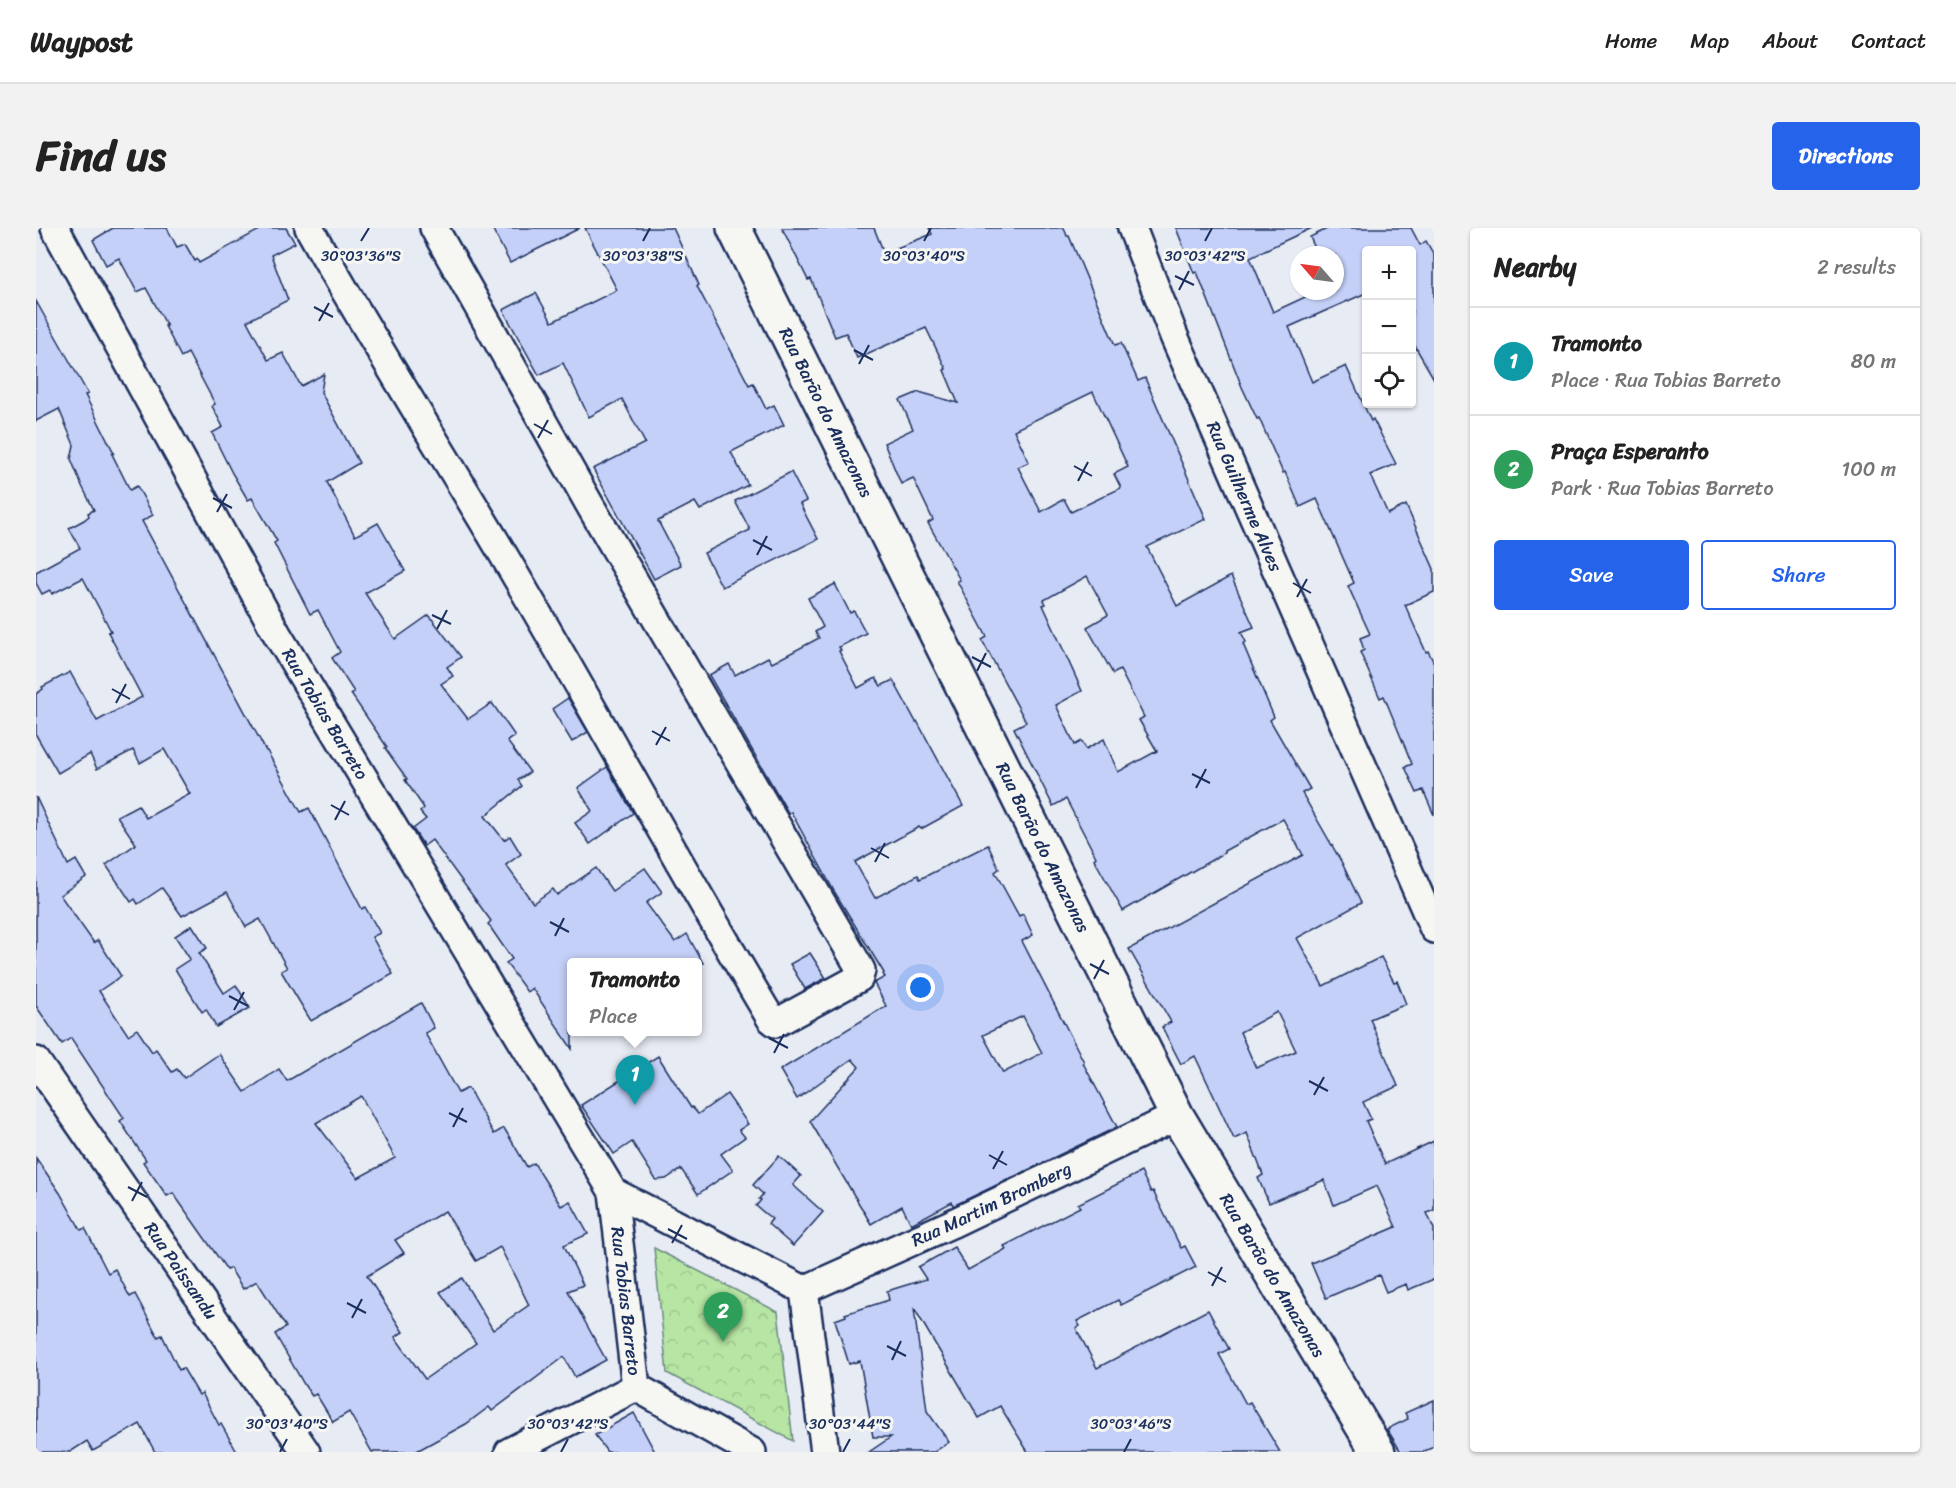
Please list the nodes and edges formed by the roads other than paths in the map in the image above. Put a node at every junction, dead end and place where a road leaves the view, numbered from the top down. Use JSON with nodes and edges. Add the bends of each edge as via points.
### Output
{"nodes":[{"id":1,"x":55,"y":228,"type":"edge"},
{"id":2,"x":309,"y":228,"type":"edge"},
{"id":3,"x":434,"y":228,"type":"edge"},
{"id":4,"x":734,"y":228,"type":"edge"},
{"id":5,"x":1132,"y":228,"type":"edge"},
{"id":6,"x":1434,"y":929,"type":"edge"},
{"id":7,"x":36,"y":1061,"type":"edge"},
{"id":8,"x":1177,"y":1116,"type":"junction"},
{"id":9,"x":613,"y":1192,"type":"junction"},
{"id":10,"x":804,"y":1290,"type":"junction"},
{"id":11,"x":636,"y":1387,"type":"junction"},
{"id":12,"x":306,"y":1452,"type":"edge"},
{"id":13,"x":509,"y":1452,"type":"edge"},
{"id":14,"x":752,"y":1452,"type":"edge"},
{"id":15,"x":825,"y":1452,"type":"edge"},
{"id":16,"x":1378,"y":1452,"type":"edge"}],
"edges":[{"from":1,"to":9,"type":"street","name":"Rua Tobias Barreto","via":[[277,634]]},
{"from":2,"to":3,"type":"street","via":[[776,1023],[859,978],[861,970]]},
{"from":4,"to":8,"type":"street","name":"Rua Barão do Amazonas"},
{"from":5,"to":6,"type":"street","name":"Rua Guilherme Alves","via":[[1174,336]]},
{"from":7,"to":12,"type":"street","name":"Rua Paissandu"},
{"from":8,"to":10,"type":"street","name":"Rua Martim Bromberg"},
{"from":8,"to":16,"type":"street","name":"Rua Barão do Amazonas"},
{"from":9,"to":10,"type":"street","name":"Rua Tobias Barreto"},
{"from":9,"to":11,"type":"street","name":"Rua Tobias Barreto"},
{"from":10,"to":15,"type":"street"},
{"from":11,"to":13,"type":"street"},
{"from":11,"to":14,"type":"street","name":"Rua Tobias Barreto"}]}
